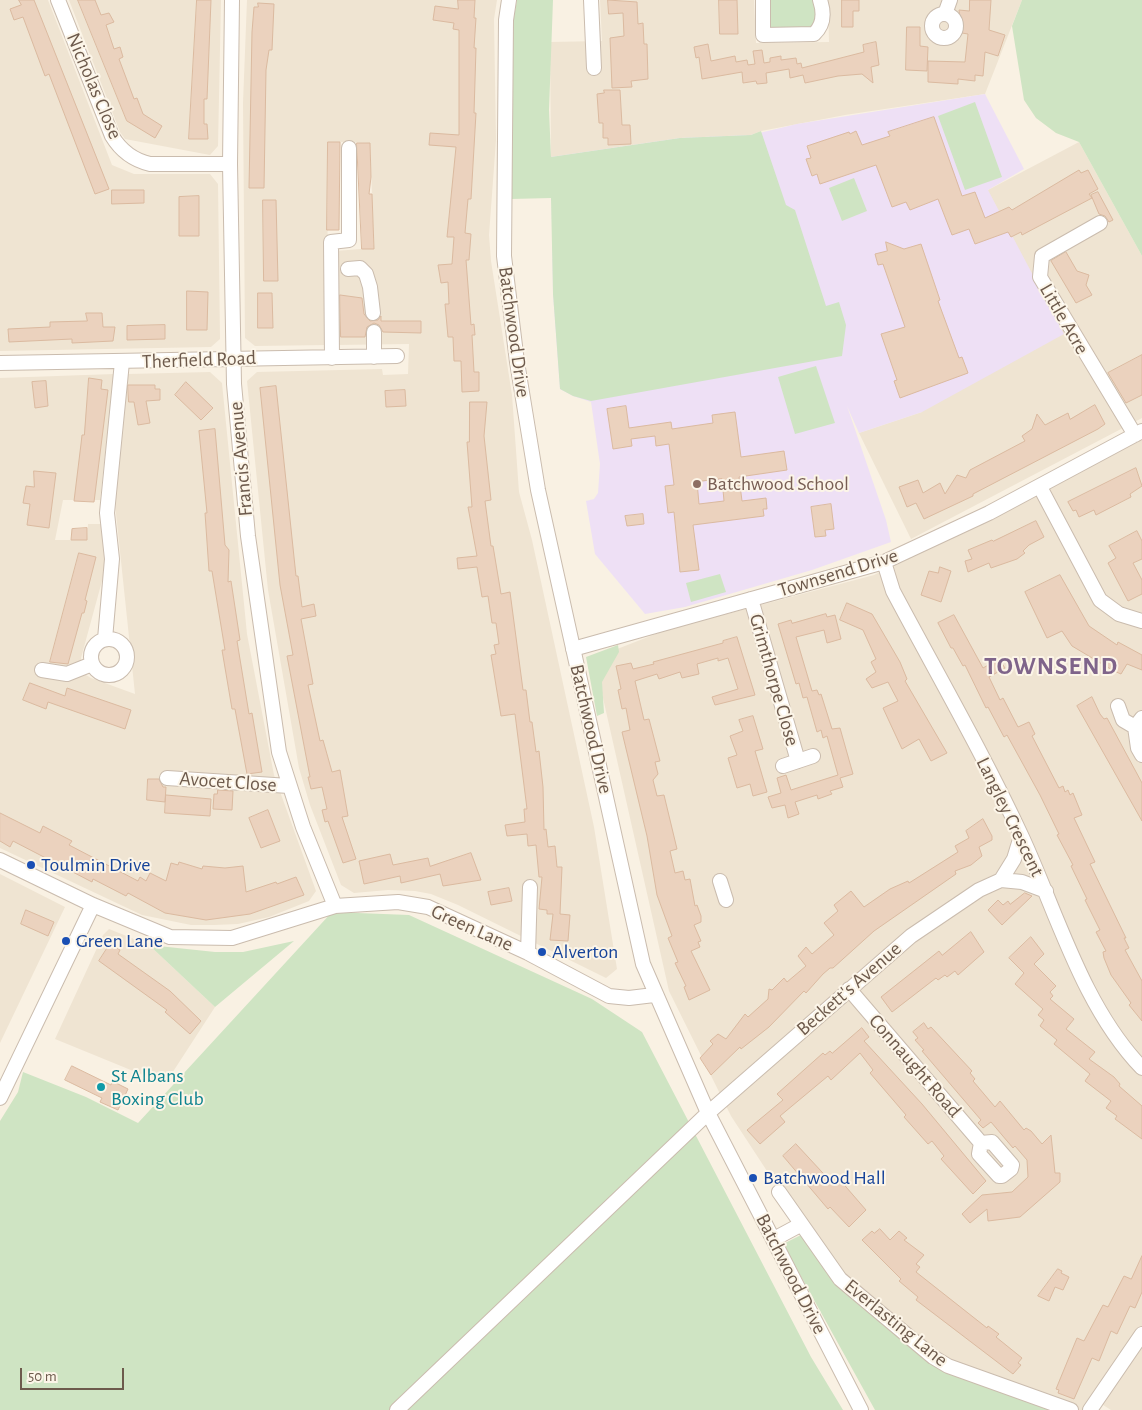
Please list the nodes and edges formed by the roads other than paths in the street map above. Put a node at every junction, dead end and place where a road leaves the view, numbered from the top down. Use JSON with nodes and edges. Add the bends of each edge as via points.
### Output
{"nodes":[{"id":1,"x":58,"y":0,"type":"edge"},
{"id":2,"x":232,"y":0,"type":"edge"},
{"id":3,"x":509,"y":0,"type":"edge"},
{"id":4,"x":591,"y":0,"type":"edge"},
{"id":5,"x":763,"y":0,"type":"edge"},
{"id":6,"x":820,"y":0,"type":"edge"},
{"id":7,"x":950,"y":0,"type":"edge"},
{"id":8,"x":945,"y":14,"type":"dead end"},
{"id":9,"x":594,"y":68,"type":"dead end"},
{"id":10,"x":349,"y":148,"type":"dead end"},
{"id":11,"x":230,"y":164,"type":"junction"},
{"id":12,"x":1100,"y":223,"type":"dead end"},
{"id":13,"x":348,"y":269,"type":"dead end"},
{"id":14,"x":373,"y":313,"type":"dead end"},
{"id":15,"x":374,"y":332,"type":"dead end"},
{"id":16,"x":397,"y":356,"type":"dead end"},
{"id":17,"x":374,"y":357,"type":"junction"},
{"id":18,"x":234,"y":358,"type":"junction"},
{"id":19,"x":332,"y":358,"type":"junction"},
{"id":20,"x":122,"y":362,"type":"junction"},
{"id":21,"x":0,"y":363,"type":"edge"},
{"id":22,"x":1138,"y":433,"type":"edge"},
{"id":23,"x":1040,"y":487,"type":"junction"},
{"id":24,"x":884,"y":562,"type":"junction"},
{"id":25,"x":751,"y":599,"type":"junction"},
{"id":26,"x":1142,"y":621,"type":"edge"},
{"id":27,"x":105,"y":639,"type":"junction"},
{"id":28,"x":573,"y":649,"type":"junction"},
{"id":29,"x":92,"y":664,"type":"junction"},
{"id":30,"x":42,"y":670,"type":"dead end"},
{"id":31,"x":1118,"y":706,"type":"dead end"},
{"id":32,"x":1138,"y":722,"type":"edge"},
{"id":33,"x":1142,"y":755,"type":"edge"},
{"id":34,"x":813,"y":756,"type":"dead end"},
{"id":35,"x":798,"y":761,"type":"junction"},
{"id":36,"x":783,"y":766,"type":"dead end"},
{"id":37,"x":167,"y":778,"type":"dead end"},
{"id":38,"x":290,"y":786,"type":"junction"},
{"id":39,"x":1021,"y":836,"type":"junction"},
{"id":40,"x":0,"y":860,"type":"edge"},
{"id":41,"x":1001,"y":880,"type":"junction"},
{"id":42,"x":720,"y":881,"type":"dead end"},
{"id":43,"x":530,"y":887,"type":"dead end"},
{"id":44,"x":1046,"y":891,"type":"junction"},
{"id":45,"x":726,"y":900,"type":"dead end"},
{"id":46,"x":93,"y":905,"type":"junction"},
{"id":47,"x":335,"y":906,"type":"junction"},
{"id":48,"x":528,"y":953,"type":"junction"},
{"id":49,"x":849,"y":989,"type":"junction"},
{"id":50,"x":654,"y":995,"type":"junction"},
{"id":51,"x":1142,"y":1068,"type":"edge"},
{"id":52,"x":0,"y":1098,"type":"edge"},
{"id":53,"x":708,"y":1113,"type":"junction"},
{"id":54,"x":981,"y":1143,"type":"dead end"},
{"id":55,"x":779,"y":1192,"type":"dead end"},
{"id":56,"x":800,"y":1225,"type":"junction"},
{"id":57,"x":774,"y":1239,"type":"junction"},
{"id":58,"x":1142,"y":1334,"type":"edge"},
{"id":59,"x":397,"y":1410,"type":"edge"},
{"id":60,"x":861,"y":1410,"type":"edge"},
{"id":61,"x":1071,"y":1410,"type":"edge"},
{"id":62,"x":1090,"y":1410,"type":"edge"}],
"edges":[{"from":1,"to":11,"type":"street","name":"Nicholas Close","via":[[112,136],[125,154],[150,164]]},
{"from":2,"to":11,"type":"street","name":"Francis Avenue"},
{"from":3,"to":28,"type":"street","name":"Batchwood Drive","via":[[506,20],[504,256],[538,490]]},
{"from":4,"to":9,"type":"street"},
{"from":5,"to":6,"type":"street","via":[[763,35],[814,34],[822,19]]},
{"from":7,"to":8,"type":"street"},
{"from":10,"to":19,"type":"street","via":[[349,240],[331,242]]},
{"from":11,"to":18,"type":"street","name":"Francis Avenue"},
{"from":12,"to":22,"type":"street","name":"Little Acre","via":[[1042,256],[1040,277]]},
{"from":13,"to":14,"type":"street","via":[[360,268],[366,274]]},
{"from":15,"to":17,"type":"street"},
{"from":16,"to":17,"type":"street","name":"Therfield Road"},
{"from":17,"to":19,"type":"street","name":"Therfield Road"},
{"from":18,"to":19,"type":"street","name":"Therfield Road"},
{"from":18,"to":20,"type":"street","name":"Therfield Road"},
{"from":18,"to":38,"type":"street","name":"Francis Avenue","via":[[248,536],[278,752]]},
{"from":20,"to":21,"type":"street","name":"Therfield Road"},
{"from":20,"to":27,"type":"street","via":[[107,513],[112,559]]},
{"from":22,"to":23,"type":"street","name":"Townsend Drive"},
{"from":23,"to":24,"type":"street","name":"Townsend Drive"},
{"from":23,"to":26,"type":"street","via":[[1100,600],[1119,614]]},
{"from":24,"to":25,"type":"street","name":"Townsend Drive"},
{"from":24,"to":39,"type":"street","name":"Langley Crescent","via":[[893,591]]},
{"from":25,"to":28,"type":"street","name":"Townsend Drive"},
{"from":25,"to":35,"type":"street","name":"Grimthorpe Close"},
{"from":27,"to":29,"type":"street","via":[[94,646],[90,658]]},
{"from":27,"to":29,"type":"street","via":[[117,641],[126,650],[123,668],[113,675],[106,675]]},
{"from":28,"to":50,"type":"street","name":"Batchwood Drive","via":[[642,964]]},
{"from":29,"to":30,"type":"street","via":[[67,674]]},
{"from":31,"to":32,"type":"street","via":[[1123,720]]},
{"from":32,"to":33,"type":"street","via":[[1138,748]]},
{"from":34,"to":35,"type":"street","name":"Grimthorpe Close"},
{"from":35,"to":36,"type":"street","name":"Grimthorpe Close"},
{"from":37,"to":38,"type":"street","name":"Avocet Close"},
{"from":38,"to":47,"type":"street","name":"Francis Avenue"},
{"from":39,"to":41,"type":"street","via":[[1014,859]]},
{"from":39,"to":44,"type":"street","name":"Langley Crescent"},
{"from":40,"to":46,"type":"street","name":"Green Lane"},
{"from":41,"to":44,"type":"street","via":[[1022,882]]},
{"from":41,"to":49,"type":"street","name":"Beckett's Avenue","via":[[979,890],[911,936]]},
{"from":42,"to":45,"type":"street"},
{"from":43,"to":48,"type":"street"},
{"from":44,"to":51,"type":"street","name":"Langley Crescent","via":[[1096,1007],[1128,1054]]},
{"from":46,"to":47,"type":"street","name":"Green Lane","via":[[170,937],[232,938]]},
{"from":46,"to":52,"type":"street"},
{"from":47,"to":48,"type":"street","name":"Green Lane","via":[[398,902],[428,907]]},
{"from":48,"to":50,"type":"street","name":"Green Lane","via":[[609,996]]},
{"from":49,"to":53,"type":"street","name":"Beckett's Avenue"},
{"from":49,"to":54,"type":"street","name":"Connaught Road"},
{"from":50,"to":53,"type":"street","name":"Batchwood Drive"},
{"from":53,"to":57,"type":"street","name":"Batchwood Drive"},
{"from":53,"to":59,"type":"street","name":"Beckett's Avenue"},
{"from":55,"to":56,"type":"street","name":"Everlasting Lane"},
{"from":56,"to":57,"type":"street"},
{"from":56,"to":61,"type":"street","name":"Everlasting Lane","via":[[840,1279],[933,1357],[948,1366]]},
{"from":57,"to":60,"type":"street","name":"Batchwood Drive"},
{"from":58,"to":62,"type":"street"}]}
